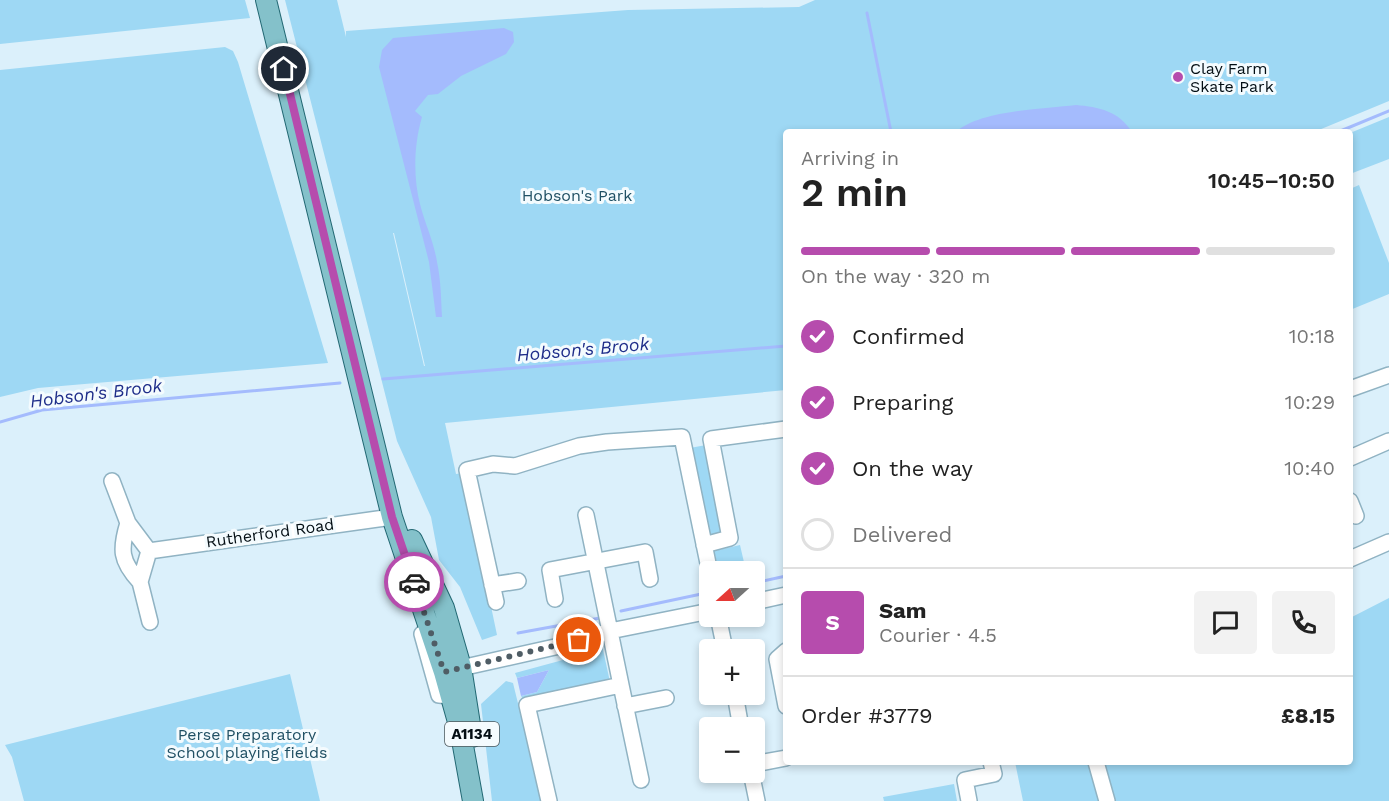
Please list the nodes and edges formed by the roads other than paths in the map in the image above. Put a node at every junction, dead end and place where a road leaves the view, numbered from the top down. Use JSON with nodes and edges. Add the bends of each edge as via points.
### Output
{"nodes":[{"id":1,"x":268,"y":5,"type":"edge"},
{"id":2,"x":1389,"y":375,"type":"edge"},
{"id":3,"x":1353,"y":387,"type":"edge"},
{"id":4,"x":364,"y":398,"type":"junction"},
{"id":5,"x":783,"y":429,"type":"edge"},
{"id":6,"x":1389,"y":441,"type":"edge"},
{"id":7,"x":1353,"y":457,"type":"edge"},
{"id":8,"x":112,"y":481,"type":"dead end"},
{"id":9,"x":1353,"y":508,"type":"edge"},
{"id":10,"x":586,"y":515,"type":"dead end"},
{"id":11,"x":1356,"y":516,"type":"dead end"},
{"id":12,"x":392,"y":517,"type":"junction"},
{"id":13,"x":128,"y":524,"type":"junction"},
{"id":14,"x":1389,"y":543,"type":"edge"},
{"id":15,"x":704,"y":545,"type":"junction"},
{"id":16,"x":148,"y":551,"type":"junction"},
{"id":17,"x":1353,"y":557,"type":"edge"},
{"id":18,"x":707,"y":561,"type":"edge"},
{"id":19,"x":596,"y":562,"type":"junction"},
{"id":20,"x":650,"y":579,"type":"dead end"},
{"id":21,"x":518,"y":580,"type":"dead end"},
{"id":22,"x":140,"y":582,"type":"junction"},
{"id":23,"x":492,"y":585,"type":"junction"},
{"id":24,"x":437,"y":594,"type":"junction"},
{"id":25,"x":783,"y":597,"type":"edge"},
{"id":26,"x":555,"y":598,"type":"dead end"},
{"id":27,"x":765,"y":600,"type":"edge"},
{"id":28,"x":496,"y":602,"type":"dead end"},
{"id":29,"x":699,"y":613,"type":"edge"},
{"id":30,"x":426,"y":614,"type":"junction"},
{"id":31,"x":150,"y":622,"type":"dead end"},
{"id":32,"x":610,"y":631,"type":"junction"},
{"id":33,"x":783,"y":654,"type":"edge"},
{"id":34,"x":452,"y":670,"type":"junction"},
{"id":35,"x":621,"y":685,"type":"junction"},
{"id":36,"x":783,"y":690,"type":"edge"},
{"id":37,"x":450,"y":696,"type":"junction"},
{"id":38,"x":666,"y":698,"type":"dead end"},
{"id":39,"x":625,"y":706,"type":"junction"},
{"id":40,"x":783,"y":759,"type":"edge"},
{"id":41,"x":765,"y":762,"type":"edge"},
{"id":42,"x":992,"y":765,"type":"edge"},
{"id":43,"x":1097,"y":765,"type":"edge"},
{"id":44,"x":641,"y":780,"type":"dead end"},
{"id":45,"x":753,"y":783,"type":"edge"},
{"id":46,"x":473,"y":801,"type":"edge"},
{"id":47,"x":481,"y":801,"type":"edge"},
{"id":48,"x":549,"y":801,"type":"edge"},
{"id":49,"x":757,"y":801,"type":"edge"},
{"id":50,"x":969,"y":801,"type":"edge"},
{"id":51,"x":1107,"y":801,"type":"edge"}],
"edges":[{"from":1,"to":4,"type":"main road","number":"A1134"},
{"from":2,"to":3,"type":"street"},
{"from":4,"to":12,"type":"main road","number":"A1134"},
{"from":4,"to":24,"type":"main road","number":"A1134","via":[[405,525]]},
{"from":5,"to":15,"type":"street","via":[[711,439],[730,538]]},
{"from":6,"to":7,"type":"street"},
{"from":8,"to":13,"type":"street"},
{"from":9,"to":11,"type":"street"},
{"from":10,"to":19,"type":"street"},
{"from":12,"to":16,"type":"street","name":"Rutherford Road"},
{"from":12,"to":30,"type":"main road","number":"A1134"},
{"from":13,"to":16,"type":"street"},
{"from":13,"to":22,"type":"street","via":[[121,546],[127,564]]},
{"from":14,"to":17,"type":"street"},
{"from":15,"to":18,"type":"street"},
{"from":15,"to":23,"type":"street","via":[[682,437],[579,446],[514,466],[493,464],[467,470]]},
{"from":16,"to":22,"type":"street"},
{"from":19,"to":20,"type":"street","via":[[645,552]]},
{"from":19,"to":26,"type":"street","via":[[550,570]]},
{"from":19,"to":32,"type":"street"},
{"from":21,"to":23,"type":"street"},
{"from":22,"to":31,"type":"street"},
{"from":23,"to":28,"type":"street"},
{"from":24,"to":30,"type":"street"},
{"from":24,"to":34,"type":"main road","number":"A1134","via":[[444,608]]},
{"from":25,"to":27,"type":"street"},
{"from":29,"to":32,"type":"street"},
{"from":30,"to":34,"type":"main road","number":"A1134"},
{"from":30,"to":37,"type":"street","via":[[420,625],[439,695]]},
{"from":32,"to":34,"type":"street"},
{"from":32,"to":35,"type":"street"},
{"from":33,"to":36,"type":"street","via":[[777,659]]},
{"from":34,"to":37,"type":"main road","number":"A1134"},
{"from":34,"to":47,"type":"main road","number":"A1134"},
{"from":35,"to":39,"type":"street"},
{"from":35,"to":48,"type":"street","via":[[527,705]]},
{"from":37,"to":46,"type":"main road","number":"A1134"},
{"from":38,"to":39,"type":"street"},
{"from":39,"to":44,"type":"street"},
{"from":40,"to":41,"type":"street"},
{"from":42,"to":50,"type":"street","via":[[993,774],[965,780]]},
{"from":43,"to":51,"type":"street"},
{"from":45,"to":49,"type":"street"}]}
